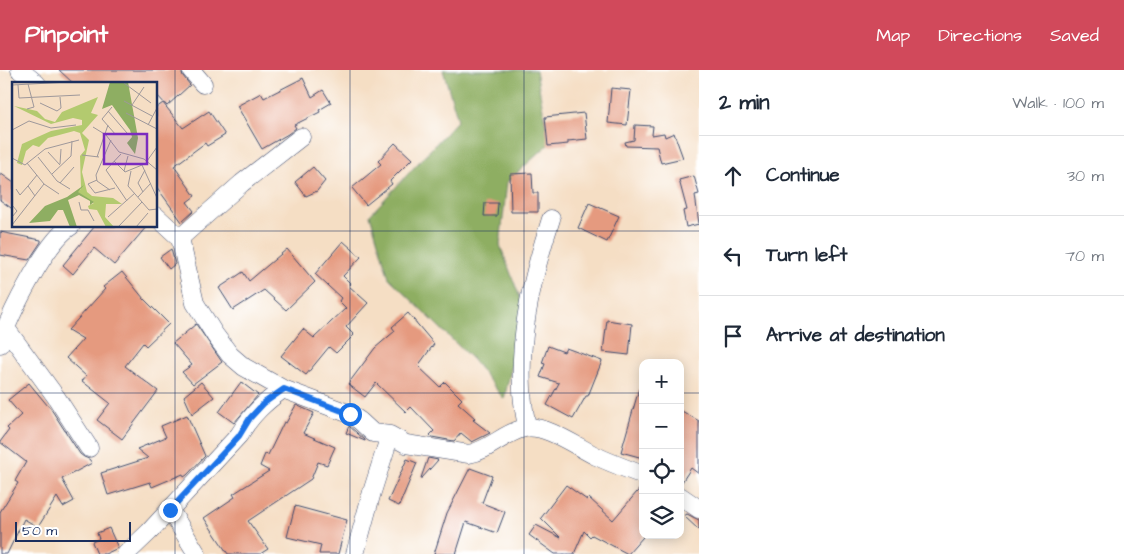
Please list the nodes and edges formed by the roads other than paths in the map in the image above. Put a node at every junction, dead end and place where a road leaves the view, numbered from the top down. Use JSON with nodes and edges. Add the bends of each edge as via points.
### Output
{"nodes":[{"id":1,"x":20,"y":70,"type":"edge"},
{"id":2,"x":35,"y":82,"type":"edge"},
{"id":3,"x":301,"y":137,"type":"dead end"},
{"id":4,"x":158,"y":218,"type":"edge"},
{"id":5,"x":551,"y":219,"type":"dead end"},
{"id":6,"x":68,"y":228,"type":"edge"},
{"id":7,"x":180,"y":238,"type":"junction"},
{"id":8,"x":5,"y":327,"type":"junction"},
{"id":9,"x":0,"y":344,"type":"edge"},
{"id":10,"x":250,"y":371,"type":"junction"},
{"id":11,"x":284,"y":389,"type":"junction"},
{"id":12,"x":264,"y":403,"type":"junction"},
{"id":13,"x":527,"y":428,"type":"junction"},
{"id":14,"x":390,"y":435,"type":"junction"},
{"id":15,"x":89,"y":448,"type":"dead end"},
{"id":16,"x":639,"y":473,"type":"edge"},
{"id":17,"x":684,"y":498,"type":"edge"},
{"id":18,"x":698,"y":506,"type":"edge"},
{"id":19,"x":170,"y":510,"type":"junction"},
{"id":20,"x":126,"y":554,"type":"edge"},
{"id":21,"x":197,"y":554,"type":"edge"},
{"id":22,"x":355,"y":554,"type":"edge"}],
"edges":[{"from":1,"to":2,"type":"street"},
{"from":3,"to":7,"type":"street"},
{"from":4,"to":7,"type":"street"},
{"from":5,"to":13,"type":"street","via":[[540,251],[527,316],[522,390]]},
{"from":6,"to":8,"type":"street","via":[[29,280]]},
{"from":7,"to":10,"type":"street","via":[[195,303],[230,355]]},
{"from":8,"to":9,"type":"street"},
{"from":8,"to":15,"type":"street"},
{"from":10,"to":11,"type":"street"},
{"from":10,"to":12,"type":"street"},
{"from":11,"to":12,"type":"street"},
{"from":11,"to":14,"type":"street","via":[[350,414],[373,433]]},
{"from":12,"to":19,"type":"street","via":[[239,436]]},
{"from":13,"to":14,"type":"street","via":[[469,454],[406,444]]},
{"from":13,"to":16,"type":"street","via":[[548,432]]},
{"from":14,"to":22,"type":"street"},
{"from":17,"to":18,"type":"street"},
{"from":19,"to":20,"type":"street"},
{"from":19,"to":21,"type":"street"}]}
